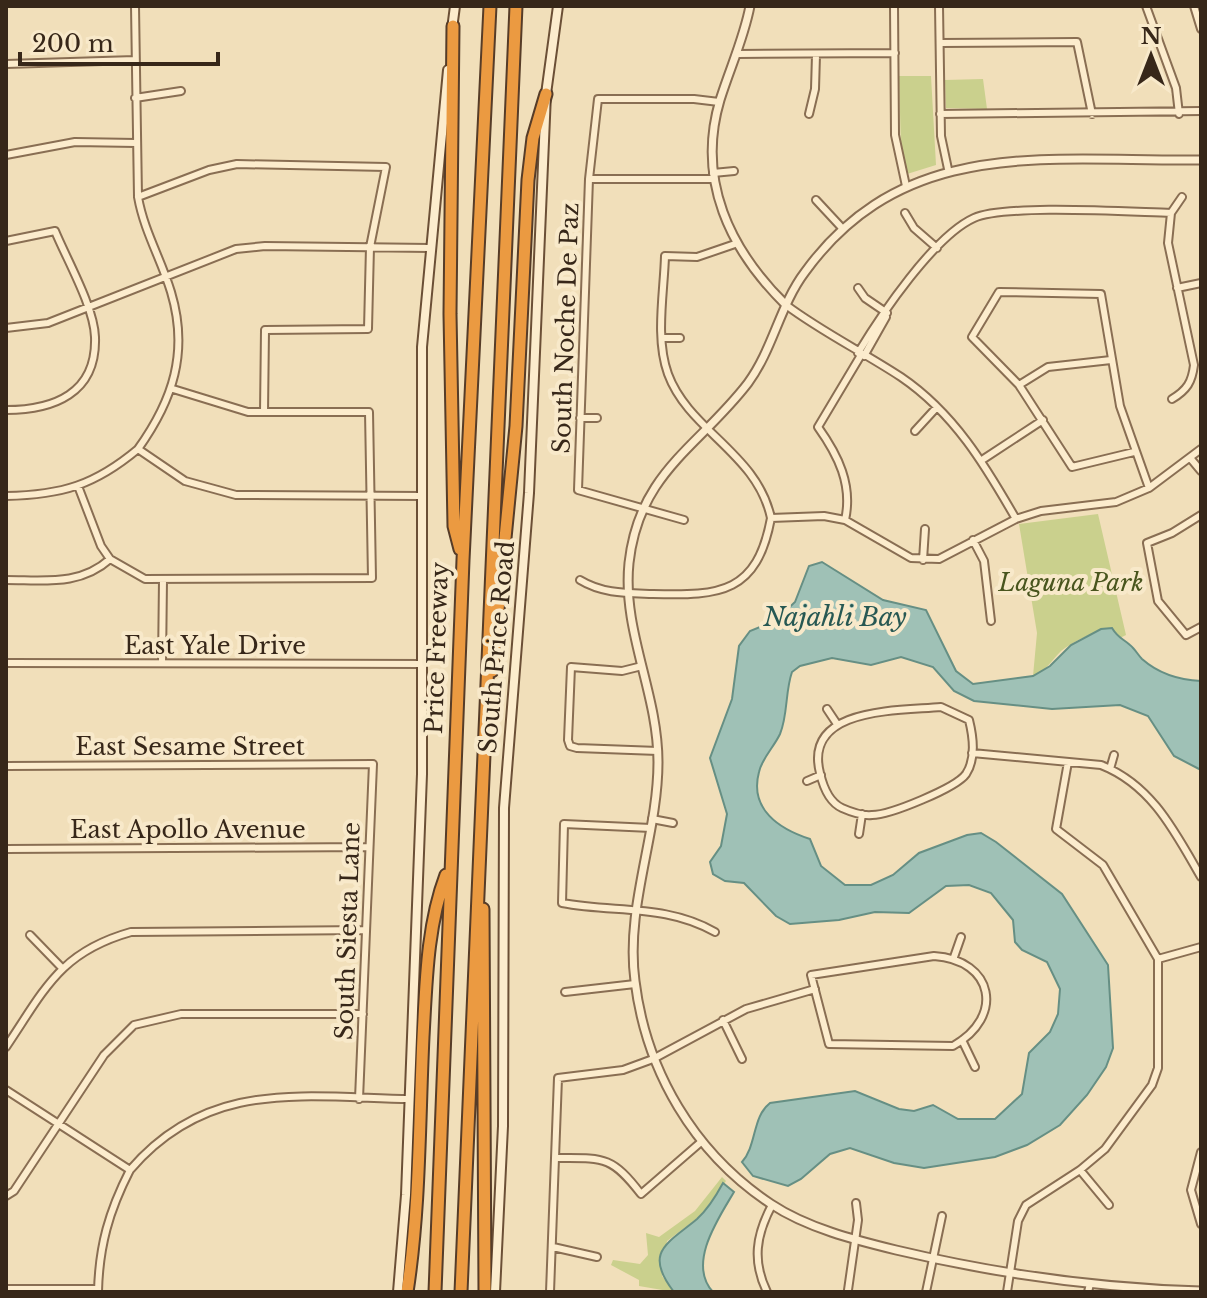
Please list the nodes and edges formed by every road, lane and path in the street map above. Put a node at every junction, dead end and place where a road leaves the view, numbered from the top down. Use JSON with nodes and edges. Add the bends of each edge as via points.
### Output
{"nodes":[{"id":1,"x":135,"y":6,"type":"edge"},
{"id":2,"x":455,"y":6,"type":"edge"},
{"id":3,"x":490,"y":6,"type":"edge"},
{"id":4,"x":516,"y":6,"type":"edge"},
{"id":5,"x":558,"y":6,"type":"edge"},
{"id":6,"x":750,"y":6,"type":"edge"},
{"id":7,"x":894,"y":6,"type":"edge"},
{"id":8,"x":939,"y":6,"type":"edge"},
{"id":9,"x":1146,"y":6,"type":"edge"},
{"id":10,"x":1194,"y":6,"type":"edge"},
{"id":11,"x":453,"y":26,"type":"junction"},
{"id":12,"x":1201,"y":29,"type":"edge"},
{"id":13,"x":940,"y":43,"type":"junction"},
{"id":14,"x":895,"y":53,"type":"junction"},
{"id":15,"x":737,"y":54,"type":"junction"},
{"id":16,"x":816,"y":55,"type":"junction"},
{"id":17,"x":135,"y":60,"type":"junction"},
{"id":18,"x":6,"y":64,"type":"edge"},
{"id":19,"x":181,"y":91,"type":"dead end"},
{"id":20,"x":546,"y":94,"type":"junction"},
{"id":21,"x":135,"y":98,"type":"junction"},
{"id":22,"x":719,"y":102,"type":"junction"},
{"id":23,"x":1201,"y":111,"type":"edge"},
{"id":24,"x":809,"y":114,"type":"dead end"},
{"id":25,"x":940,"y":114,"type":"junction"},
{"id":26,"x":1092,"y":114,"type":"junction"},
{"id":27,"x":1179,"y":114,"type":"junction"},
{"id":28,"x":136,"y":143,"type":"junction"},
{"id":29,"x":6,"y":155,"type":"edge"},
{"id":30,"x":1201,"y":160,"type":"edge"},
{"id":31,"x":948,"y":169,"type":"junction"},
{"id":32,"x":734,"y":171,"type":"dead end"},
{"id":33,"x":714,"y":176,"type":"junction"},
{"id":34,"x":589,"y":179,"type":"junction"},
{"id":35,"x":906,"y":186,"type":"junction"},
{"id":36,"x":138,"y":197,"type":"junction"},
{"id":37,"x":1182,"y":197,"type":"dead end"},
{"id":38,"x":816,"y":200,"type":"dead end"},
{"id":39,"x":905,"y":213,"type":"dead end"},
{"id":40,"x":1171,"y":213,"type":"junction"},
{"id":41,"x":842,"y":228,"type":"junction"},
{"id":42,"x":6,"y":241,"type":"edge"},
{"id":43,"x":735,"y":244,"type":"junction"},
{"id":44,"x":370,"y":247,"type":"junction"},
{"id":45,"x":430,"y":248,"type":"junction"},
{"id":46,"x":937,"y":248,"type":"junction"},
{"id":47,"x":165,"y":277,"type":"junction"},
{"id":48,"x":1201,"y":283,"type":"edge"},
{"id":49,"x":858,"y":288,"type":"dead end"},
{"id":50,"x":1177,"y":288,"type":"junction"},
{"id":51,"x":786,"y":305,"type":"junction"},
{"id":52,"x":87,"y":308,"type":"junction"},
{"id":53,"x":887,"y":313,"type":"junction"},
{"id":54,"x":6,"y":328,"type":"edge"},
{"id":55,"x":662,"y":338,"type":"junction"},
{"id":56,"x":680,"y":338,"type":"dead end"},
{"id":57,"x":861,"y":355,"type":"junction"},
{"id":58,"x":1111,"y":360,"type":"junction"},
{"id":59,"x":1197,"y":364,"type":"edge"},
{"id":60,"x":1019,"y":385,"type":"junction"},
{"id":61,"x":173,"y":389,"type":"junction"},
{"id":62,"x":1172,"y":399,"type":"dead end"},
{"id":63,"x":937,"y":407,"type":"junction"},
{"id":64,"x":6,"y":410,"type":"edge"},
{"id":65,"x":264,"y":412,"type":"junction"},
{"id":66,"x":580,"y":418,"type":"junction"},
{"id":67,"x":597,"y":418,"type":"dead end"},
{"id":68,"x":1043,"y":420,"type":"junction"},
{"id":69,"x":708,"y":427,"type":"junction"},
{"id":70,"x":915,"y":431,"type":"dead end"},
{"id":71,"x":138,"y":449,"type":"junction"},
{"id":72,"x":1201,"y":449,"type":"edge"},
{"id":73,"x":1134,"y":452,"type":"junction"},
{"id":74,"x":1191,"y":459,"type":"junction"},
{"id":75,"x":982,"y":460,"type":"junction"},
{"id":76,"x":1201,"y":471,"type":"edge"},
{"id":77,"x":78,"y":486,"type":"junction"},
{"id":78,"x":1149,"y":488,"type":"junction"},
{"id":79,"x":372,"y":494,"type":"junction"},
{"id":80,"x":6,"y":496,"type":"edge"},
{"id":81,"x":422,"y":496,"type":"junction"},
{"id":82,"x":644,"y":507,"type":"junction"},
{"id":83,"x":1201,"y":515,"type":"edge"},
{"id":84,"x":771,"y":518,"type":"junction"},
{"id":85,"x":1016,"y":519,"type":"junction"},
{"id":86,"x":684,"y":520,"type":"dead end"},
{"id":87,"x":845,"y":520,"type":"junction"},
{"id":88,"x":925,"y":529,"type":"dead end"},
{"id":89,"x":973,"y":540,"type":"junction"},
{"id":90,"x":110,"y":559,"type":"junction"},
{"id":91,"x":463,"y":560,"type":"junction"},
{"id":92,"x":923,"y":560,"type":"junction"},
{"id":93,"x":6,"y":580,"type":"edge"},
{"id":94,"x":163,"y":580,"type":"junction"},
{"id":95,"x":580,"y":580,"type":"dead end"},
{"id":96,"x":627,"y":593,"type":"junction"},
{"id":97,"x":991,"y":621,"type":"dead end"},
{"id":98,"x":1201,"y":627,"type":"edge"},
{"id":99,"x":6,"y":663,"type":"edge"},
{"id":100,"x":162,"y":663,"type":"junction"},
{"id":101,"x":423,"y":664,"type":"junction"},
{"id":102,"x":642,"y":666,"type":"junction"},
{"id":103,"x":486,"y":699,"type":"junction"},
{"id":104,"x":827,"y":709,"type":"dead end"},
{"id":105,"x":837,"y":724,"type":"junction"},
{"id":106,"x":658,"y":751,"type":"junction"},
{"id":107,"x":972,"y":753,"type":"junction"},
{"id":108,"x":1114,"y":755,"type":"dead end"},
{"id":109,"x":1068,"y":762,"type":"junction"},
{"id":110,"x":373,"y":764,"type":"joint"},
{"id":111,"x":6,"y":766,"type":"edge"},
{"id":112,"x":1110,"y":769,"type":"junction"},
{"id":113,"x":819,"y":772,"type":"junction"},
{"id":114,"x":807,"y":781,"type":"dead end"},
{"id":115,"x":862,"y":814,"type":"junction"},
{"id":116,"x":652,"y":823,"type":"junction"},
{"id":117,"x":673,"y":823,"type":"dead end"},
{"id":118,"x":859,"y":834,"type":"dead end"},
{"id":119,"x":369,"y":847,"type":"junction"},
{"id":120,"x":6,"y":849,"type":"edge"},
{"id":121,"x":1201,"y":856,"type":"edge"},
{"id":122,"x":479,"y":861,"type":"junction"},
{"id":123,"x":1192,"y":861,"type":"junction"},
{"id":124,"x":450,"y":863,"type":"junction"},
{"id":125,"x":1201,"y":877,"type":"edge"},
{"id":126,"x":637,"y":908,"type":"junction"},
{"id":127,"x":366,"y":930,"type":"junction"},
{"id":128,"x":715,"y":932,"type":"dead end"},
{"id":129,"x":30,"y":935,"type":"dead end"},
{"id":130,"x":961,"y":937,"type":"dead end"},
{"id":131,"x":1201,"y":947,"type":"edge"},
{"id":132,"x":954,"y":957,"type":"junction"},
{"id":133,"x":1158,"y":959,"type":"junction"},
{"id":134,"x":62,"y":968,"type":"junction"},
{"id":135,"x":635,"y":984,"type":"junction"},
{"id":136,"x":815,"y":989,"type":"junction"},
{"id":137,"x":565,"y":992,"type":"dead end"},
{"id":138,"x":363,"y":1014,"type":"junction"},
{"id":139,"x":723,"y":1020,"type":"junction"},
{"id":140,"x":962,"y":1040,"type":"junction"},
{"id":141,"x":6,"y":1047,"type":"edge"},
{"id":142,"x":653,"y":1059,"type":"junction"},
{"id":143,"x":742,"y":1059,"type":"dead end"},
{"id":144,"x":975,"y":1067,"type":"dead end"},
{"id":145,"x":6,"y":1090,"type":"edge"},
{"id":146,"x":359,"y":1099,"type":"junction"},
{"id":147,"x":410,"y":1099,"type":"junction"},
{"id":148,"x":59,"y":1125,"type":"junction"},
{"id":149,"x":701,"y":1142,"type":"junction"},
{"id":150,"x":1201,"y":1152,"type":"edge"},
{"id":151,"x":555,"y":1158,"type":"junction"},
{"id":152,"x":130,"y":1170,"type":"junction"},
{"id":153,"x":1080,"y":1170,"type":"junction"},
{"id":154,"x":6,"y":1196,"type":"edge"},
{"id":155,"x":856,"y":1203,"type":"dead end"},
{"id":156,"x":772,"y":1205,"type":"junction"},
{"id":157,"x":1109,"y":1205,"type":"dead end"},
{"id":158,"x":942,"y":1216,"type":"dead end"},
{"id":159,"x":1201,"y":1224,"type":"edge"},
{"id":160,"x":855,"y":1240,"type":"junction"},
{"id":161,"x":553,"y":1247,"type":"junction"},
{"id":162,"x":597,"y":1257,"type":"dead end"},
{"id":163,"x":933,"y":1259,"type":"junction"},
{"id":164,"x":1010,"y":1274,"type":"junction"},
{"id":165,"x":1089,"y":1288,"type":"edge"},
{"id":166,"x":6,"y":1289,"type":"edge"},
{"id":167,"x":98,"y":1290,"type":"edge"},
{"id":168,"x":848,"y":1290,"type":"edge"},
{"id":169,"x":1201,"y":1291,"type":"edge"},
{"id":170,"x":398,"y":1292,"type":"edge"},
{"id":171,"x":407,"y":1292,"type":"edge"},
{"id":172,"x":435,"y":1292,"type":"edge"},
{"id":173,"x":461,"y":1292,"type":"edge"},
{"id":174,"x":485,"y":1292,"type":"edge"},
{"id":175,"x":495,"y":1292,"type":"edge"},
{"id":176,"x":550,"y":1292,"type":"edge"},
{"id":177,"x":767,"y":1292,"type":"edge"},
{"id":178,"x":926,"y":1292,"type":"edge"},
{"id":179,"x":1007,"y":1292,"type":"edge"}],
"edges":[{"from":1,"to":17,"type":"street"},
{"from":2,"to":11,"type":"main road"},
{"from":3,"to":91,"type":"highway","name":"Price Freeway"},
{"from":4,"to":103,"type":"highway","name":"Price Freeway"},
{"from":5,"to":20,"type":"main road","name":"South Price Road"},
{"from":6,"to":15,"type":"street"},
{"from":7,"to":14,"type":"street"},
{"from":8,"to":13,"type":"street"},
{"from":9,"to":27,"type":"street","via":[[1176,88]]},
{"from":10,"to":12,"type":"street"},
{"from":11,"to":45,"type":"main road"},
{"from":11,"to":91,"type":"highway","via":[[450,314],[454,526]]},
{"from":13,"to":25,"type":"street"},
{"from":13,"to":26,"type":"street","via":[[1077,42]]},
{"from":14,"to":16,"type":"street"},
{"from":14,"to":35,"type":"street","via":[[895,135]]},
{"from":15,"to":16,"type":"street"},
{"from":15,"to":22,"type":"street"},
{"from":16,"to":24,"type":"street"},
{"from":17,"to":18,"type":"street"},
{"from":17,"to":21,"type":"street"},
{"from":19,"to":21,"type":"street"},
{"from":20,"to":103,"type":"highway","via":[[528,180],[516,426],[496,657]]},
{"from":20,"to":175,"type":"main road","name":"South Price Road","via":[[528,505],[504,808],[503,1126]]},
{"from":21,"to":28,"type":"street"},
{"from":22,"to":33,"type":"street"},
{"from":22,"to":34,"type":"street","name":"South Noche De Paz","via":[[598,99]]},
{"from":23,"to":27,"type":"street"},
{"from":25,"to":26,"type":"street"},
{"from":25,"to":31,"type":"street"},
{"from":26,"to":27,"type":"street"},
{"from":28,"to":29,"type":"street","via":[[75,142]]},
{"from":28,"to":36,"type":"street"},
{"from":30,"to":31,"type":"street","via":[[994,162]]},
{"from":31,"to":35,"type":"street"},
{"from":32,"to":33,"type":"street"},
{"from":33,"to":34,"type":"street"},
{"from":33,"to":43,"type":"street"},
{"from":34,"to":66,"type":"street","name":"South Noche De Paz"},
{"from":35,"to":41,"type":"street"},
{"from":36,"to":44,"type":"street","via":[[237,164],[386,167]]},
{"from":36,"to":47,"type":"street"},
{"from":37,"to":40,"type":"street"},
{"from":38,"to":41,"type":"street"},
{"from":39,"to":46,"type":"street"},
{"from":40,"to":46,"type":"street","via":[[1004,212],[976,217]]},
{"from":40,"to":50,"type":"street","via":[[1168,243]]},
{"from":41,"to":51,"type":"street","via":[[801,276]]},
{"from":42,"to":52,"type":"street","via":[[55,231]]},
{"from":43,"to":51,"type":"street"},
{"from":43,"to":55,"type":"street","via":[[697,257],[665,256]]},
{"from":44,"to":45,"type":"street"},
{"from":44,"to":47,"type":"street","via":[[236,249]]},
{"from":44,"to":65,"type":"street","via":[[368,329],[265,330]]},
{"from":45,"to":81,"type":"main road","via":[[421,372]]},
{"from":46,"to":53,"type":"street"},
{"from":47,"to":52,"type":"street"},
{"from":47,"to":61,"type":"street","via":[[179,326]]},
{"from":48,"to":50,"type":"street"},
{"from":49,"to":53,"type":"street"},
{"from":50,"to":59,"type":"street"},
{"from":51,"to":57,"type":"street"},
{"from":51,"to":69,"type":"street","via":[[750,380]]},
{"from":52,"to":54,"type":"street","via":[[30,327]]},
{"from":52,"to":64,"type":"street","via":[[95,336],[83,382],[67,398],[43,408]]},
{"from":53,"to":57,"type":"street"},
{"from":55,"to":56,"type":"street"},
{"from":55,"to":69,"type":"street","via":[[669,377]]},
{"from":57,"to":63,"type":"street","via":[[901,377]]},
{"from":57,"to":87,"type":"street","via":[[818,427],[843,472]]},
{"from":58,"to":60,"type":"street","via":[[1048,367]]},
{"from":58,"to":60,"type":"street","via":[[1101,294],[999,292],[972,337]]},
{"from":58,"to":73,"type":"street"},
{"from":59,"to":62,"type":"street","via":[[1184,392]]},
{"from":60,"to":68,"type":"street"},
{"from":61,"to":65,"type":"street","via":[[228,408]]},
{"from":61,"to":71,"type":"street"},
{"from":63,"to":70,"type":"street"},
{"from":63,"to":75,"type":"street"},
{"from":65,"to":79,"type":"street","via":[[369,412]]},
{"from":66,"to":67,"type":"street"},
{"from":66,"to":82,"type":"street","name":"South Noche De Paz","via":[[578,490]]},
{"from":68,"to":73,"type":"street","via":[[1072,467]]},
{"from":68,"to":75,"type":"street"},
{"from":69,"to":82,"type":"street","via":[[665,472]]},
{"from":69,"to":84,"type":"street","via":[[755,476]]},
{"from":71,"to":77,"type":"street","via":[[109,473]]},
{"from":71,"to":79,"type":"street","via":[[185,481],[236,495]]},
{"from":72,"to":74,"type":"street"},
{"from":73,"to":78,"type":"street"},
{"from":74,"to":76,"type":"street"},
{"from":74,"to":78,"type":"street"},
{"from":75,"to":85,"type":"street"},
{"from":77,"to":80,"type":"street","via":[[57,493]]},
{"from":77,"to":90,"type":"street"},
{"from":78,"to":85,"type":"street","via":[[1116,502]]},
{"from":79,"to":81,"type":"street"},
{"from":79,"to":94,"type":"street","via":[[372,578]]},
{"from":81,"to":101,"type":"main road"},
{"from":82,"to":86,"type":"street"},
{"from":82,"to":96,"type":"street","via":[[630,557]]},
{"from":83,"to":98,"type":"street","via":[[1147,543],[1158,601],[1186,635]]},
{"from":84,"to":87,"type":"street"},
{"from":84,"to":96,"type":"street","via":[[756,565],[736,586],[710,594]]},
{"from":85,"to":89,"type":"street"},
{"from":87,"to":92,"type":"street"},
{"from":88,"to":92,"type":"street"},
{"from":89,"to":92,"type":"street","via":[[939,559]]},
{"from":89,"to":97,"type":"street","via":[[984,561]]},
{"from":90,"to":93,"type":"street","via":[[93,574],[70,580]]},
{"from":90,"to":94,"type":"street","via":[[145,579]]},
{"from":91,"to":124,"type":"highway","name":"Price Freeway"},
{"from":94,"to":100,"type":"street"},
{"from":95,"to":96,"type":"street"},
{"from":96,"to":102,"type":"street"},
{"from":99,"to":100,"type":"street","name":"East Yale Drive"},
{"from":100,"to":101,"type":"street","name":"East Yale Drive"},
{"from":101,"to":147,"type":"main road"},
{"from":102,"to":106,"type":"street"},
{"from":102,"to":106,"type":"street","via":[[622,671],[571,667],[570,746]]},
{"from":103,"to":122,"type":"highway","name":"Price Freeway"},
{"from":104,"to":105,"type":"street"},
{"from":105,"to":107,"type":"street","via":[[858,715],[941,707],[969,720]]},
{"from":105,"to":113,"type":"street","via":[[826,736]]},
{"from":106,"to":116,"type":"street"},
{"from":107,"to":109,"type":"street"},
{"from":107,"to":115,"type":"street","via":[[968,772],[958,783],[884,814]]},
{"from":108,"to":112,"type":"street"},
{"from":109,"to":112,"type":"street"},
{"from":109,"to":133,"type":"street","via":[[1056,829],[1103,865]]},
{"from":110,"to":111,"type":"street","name":"East Sesame Street"},
{"from":110,"to":119,"type":"street","name":"South Siesta Lane"},
{"from":112,"to":123,"type":"street","via":[[1153,800]]},
{"from":113,"to":114,"type":"street"},
{"from":113,"to":115,"type":"street","via":[[837,806]]},
{"from":115,"to":118,"type":"street"},
{"from":116,"to":117,"type":"street"},
{"from":116,"to":126,"type":"street"},
{"from":116,"to":126,"type":"street","via":[[564,824],[562,903]]},
{"from":119,"to":120,"type":"street","name":"East Apollo Avenue"},
{"from":119,"to":127,"type":"street","name":"South Siesta Lane"},
{"from":121,"to":123,"type":"street"},
{"from":122,"to":173,"type":"highway","name":"Price Freeway"},
{"from":122,"to":174,"type":"highway","via":[[485,935]]},
{"from":123,"to":125,"type":"street"},
{"from":124,"to":171,"type":"highway","via":[[437,898],[429,962]]},
{"from":124,"to":172,"type":"highway","name":"Price Freeway"},
{"from":126,"to":128,"type":"street","via":[[697,922]]},
{"from":126,"to":135,"type":"street"},
{"from":127,"to":134,"type":"street","via":[[131,932],[100,940]]},
{"from":127,"to":138,"type":"street","name":"South Siesta Lane"},
{"from":129,"to":134,"type":"street"},
{"from":130,"to":132,"type":"street"},
{"from":131,"to":133,"type":"street"},
{"from":132,"to":136,"type":"street","via":[[811,975]]},
{"from":132,"to":140,"type":"street","via":[[976,972],[986,999],[979,1027]]},
{"from":133,"to":153,"type":"street","via":[[1158,1068],[1152,1085],[1105,1149]]},
{"from":134,"to":141,"type":"street"},
{"from":135,"to":137,"type":"street"},
{"from":135,"to":142,"type":"street"},
{"from":136,"to":139,"type":"street"},
{"from":136,"to":140,"type":"street","via":[[829,1044],[953,1046]]},
{"from":138,"to":146,"type":"street","name":"South Siesta Lane"},
{"from":138,"to":148,"type":"street","via":[[181,1014],[134,1025],[104,1055]]},
{"from":139,"to":142,"type":"street"},
{"from":139,"to":143,"type":"street"},
{"from":140,"to":144,"type":"street"},
{"from":142,"to":149,"type":"street"},
{"from":142,"to":151,"type":"street","via":[[623,1070],[558,1078]]},
{"from":145,"to":148,"type":"street"},
{"from":146,"to":147,"type":"street"},
{"from":146,"to":152,"type":"street","via":[[262,1099],[213,1108],[168,1132]]},
{"from":147,"to":170,"type":"main road"},
{"from":148,"to":152,"type":"street"},
{"from":148,"to":154,"type":"street"},
{"from":149,"to":151,"type":"street","via":[[641,1194],[609,1161]]},
{"from":149,"to":156,"type":"street"},
{"from":150,"to":159,"type":"street","via":[[1191,1190]]},
{"from":151,"to":161,"type":"street"},
{"from":152,"to":167,"type":"street","via":[[101,1238]]},
{"from":153,"to":157,"type":"street"},
{"from":153,"to":164,"type":"street","via":[[1024,1202]]},
{"from":155,"to":160,"type":"street"},
{"from":156,"to":160,"type":"street"},
{"from":156,"to":177,"type":"street","via":[[761,1224],[756,1260]]},
{"from":158,"to":163,"type":"street"},
{"from":160,"to":163,"type":"street"},
{"from":160,"to":168,"type":"street"},
{"from":161,"to":162,"type":"street"},
{"from":161,"to":176,"type":"street"},
{"from":163,"to":164,"type":"street"},
{"from":163,"to":178,"type":"street"},
{"from":164,"to":165,"type":"street"},
{"from":164,"to":179,"type":"street"},
{"from":165,"to":169,"type":"street"},
{"from":166,"to":167,"type":"street"}]}
